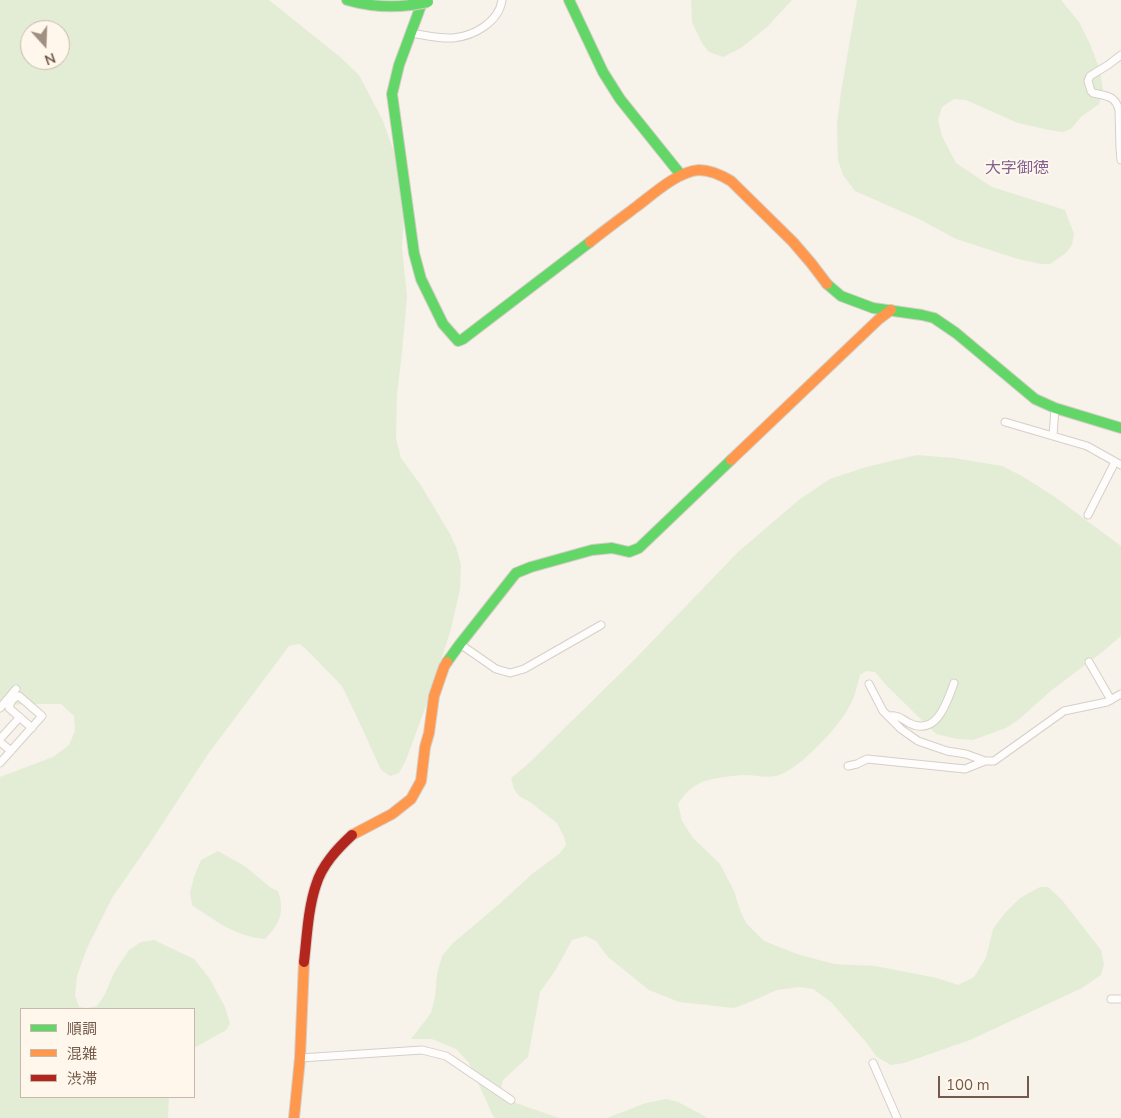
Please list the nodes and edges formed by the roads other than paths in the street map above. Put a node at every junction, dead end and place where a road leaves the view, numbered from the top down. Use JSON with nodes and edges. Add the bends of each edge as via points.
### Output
{"nodes":[{"id":1,"x":346,"y":0,"type":"edge"},
{"id":2,"x":502,"y":0,"type":"edge"},
{"id":3,"x":569,"y":0,"type":"edge"},
{"id":4,"x":428,"y":1,"type":"edge"},
{"id":5,"x":411,"y":33,"type":"junction"},
{"id":6,"x":1121,"y":55,"type":"edge"},
{"id":7,"x":1121,"y":160,"type":"edge"},
{"id":8,"x":681,"y":175,"type":"junction"},
{"id":9,"x":891,"y":310,"type":"junction"},
{"id":10,"x":1055,"y":408,"type":"junction"},
{"id":11,"x":1005,"y":422,"type":"dead end"},
{"id":12,"x":1121,"y":428,"type":"edge"},
{"id":13,"x":1053,"y":436,"type":"junction"},
{"id":14,"x":1118,"y":464,"type":"edge"},
{"id":15,"x":1088,"y":515,"type":"dead end"},
{"id":16,"x":601,"y":625,"type":"dead end"},
{"id":17,"x":460,"y":644,"type":"junction"},
{"id":18,"x":1089,"y":662,"type":"dead end"},
{"id":19,"x":954,"y":683,"type":"dead end"},
{"id":20,"x":869,"y":684,"type":"dead end"},
{"id":21,"x":16,"y":689,"type":"dead end"},
{"id":22,"x":1121,"y":694,"type":"edge"},
{"id":23,"x":1110,"y":700,"type":"junction"},
{"id":24,"x":0,"y":708,"type":"edge"},
{"id":25,"x":888,"y":716,"type":"junction"},
{"id":26,"x":20,"y":717,"type":"junction"},
{"id":27,"x":32,"y":728,"type":"junction"},
{"id":28,"x":0,"y":740,"type":"edge"},
{"id":29,"x":11,"y":751,"type":"junction"},
{"id":30,"x":985,"y":761,"type":"junction"},
{"id":31,"x":0,"y":763,"type":"edge"},
{"id":32,"x":848,"y":766,"type":"dead end"},
{"id":33,"x":1121,"y":998,"type":"edge"},
{"id":34,"x":1111,"y":999,"type":"dead end"},
{"id":35,"x":300,"y":1058,"type":"junction"},
{"id":36,"x":873,"y":1063,"type":"dead end"},
{"id":37,"x":510,"y":1100,"type":"dead end"},
{"id":38,"x":294,"y":1118,"type":"edge"},
{"id":39,"x":897,"y":1118,"type":"edge"}],
"edges":[{"from":1,"to":4,"type":"street","bridge":true,"via":[[382,7]]},
{"from":2,"to":5,"type":"street","via":[[502,6],[487,25],[464,36],[453,38]]},
{"from":3,"to":8,"type":"street","via":[[603,72],[620,99]]},
{"from":4,"to":5,"type":"street"},
{"from":5,"to":8,"type":"street","via":[[392,94],[414,253],[421,279],[443,324],[458,341]]},
{"from":6,"to":7,"type":"street","via":[[1090,76],[1088,81],[1093,93],[1111,97],[1117,104]]},
{"from":8,"to":9,"type":"street","via":[[698,170],[722,175],[793,242],[825,283],[858,303]]},
{"from":9,"to":10,"type":"street","via":[[934,318],[1035,399]]},
{"from":9,"to":17,"type":"street","via":[[639,548],[630,552],[612,548],[592,550],[516,573]]},
{"from":10,"to":12,"type":"street"},
{"from":10,"to":13,"type":"street"},
{"from":11,"to":13,"type":"street"},
{"from":13,"to":14,"type":"street","via":[[1087,446]]},
{"from":14,"to":15,"type":"street"},
{"from":16,"to":17,"type":"street","via":[[524,669],[510,673],[496,669]]},
{"from":17,"to":35,"type":"street","via":[[444,667],[434,696],[421,780],[411,799],[392,814],[354,832],[336,850],[316,884],[303,973]]},
{"from":18,"to":23,"type":"street"},
{"from":19,"to":25,"type":"street","via":[[942,712],[930,724],[918,726],[895,715]]},
{"from":20,"to":25,"type":"street"},
{"from":21,"to":24,"type":"street"},
{"from":22,"to":23,"type":"street"},
{"from":23,"to":30,"type":"street","via":[[1096,706],[1064,711],[994,761]]},
{"from":25,"to":30,"type":"street","via":[[918,741]]},
{"from":26,"to":27,"type":"street"},
{"from":26,"to":27,"type":"street","via":[[9,708],[16,696],[42,716]]},
{"from":26,"to":28,"type":"street"},
{"from":27,"to":29,"type":"street"},
{"from":28,"to":29,"type":"street"},
{"from":29,"to":31,"type":"street"},
{"from":30,"to":32,"type":"street","via":[[965,769],[866,759]]},
{"from":33,"to":34,"type":"street"},
{"from":35,"to":37,"type":"street","via":[[422,1050],[446,1056]]},
{"from":35,"to":38,"type":"street"},
{"from":36,"to":39,"type":"street"}]}
